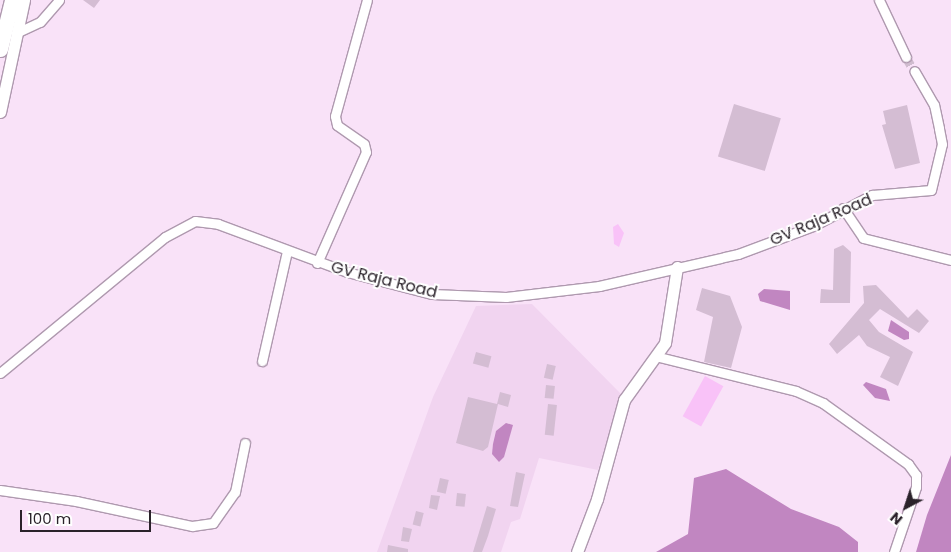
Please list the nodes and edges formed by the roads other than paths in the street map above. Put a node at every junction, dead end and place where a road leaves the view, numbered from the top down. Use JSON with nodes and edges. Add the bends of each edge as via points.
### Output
{"nodes":[{"id":1,"x":12,"y":0,"type":"edge"},
{"id":2,"x":24,"y":0,"type":"edge"},
{"id":3,"x":59,"y":0,"type":"edge"},
{"id":4,"x":367,"y":0,"type":"edge"},
{"id":5,"x":879,"y":0,"type":"edge"},
{"id":6,"x":16,"y":33,"type":"junction"},
{"id":7,"x":0,"y":49,"type":"edge"},
{"id":8,"x":906,"y":57,"type":"tunnel mouth"},
{"id":9,"x":914,"y":71,"type":"tunnel mouth"},
{"id":10,"x":0,"y":112,"type":"edge"},
{"id":11,"x":843,"y":208,"type":"junction"},
{"id":12,"x":287,"y":251,"type":"junction"},
{"id":13,"x":951,"y":260,"type":"edge"},
{"id":14,"x":317,"y":263,"type":"junction"},
{"id":15,"x":677,"y":266,"type":"junction"},
{"id":16,"x":659,"y":357,"type":"junction"},
{"id":17,"x":262,"y":361,"type":"dead end"},
{"id":18,"x":0,"y":373,"type":"edge"},
{"id":19,"x":245,"y":443,"type":"dead end"},
{"id":20,"x":0,"y":490,"type":"edge"},
{"id":21,"x":577,"y":552,"type":"edge"},
{"id":22,"x":894,"y":552,"type":"edge"}],
"edges":[{"from":1,"to":7,"type":"highway"},
{"from":2,"to":6,"type":"street"},
{"from":3,"to":6,"type":"street","via":[[40,22]]},
{"from":4,"to":14,"type":"street","via":[[365,20],[335,116],[337,126],[364,144],[366,152]]},
{"from":5,"to":8,"type":"street"},
{"from":6,"to":10,"type":"street"},
{"from":9,"to":11,"type":"street","name":"GV Raja Road","via":[[934,105],[942,144],[931,190],[872,195]]},
{"from":11,"to":13,"type":"street","via":[[863,238]]},
{"from":11,"to":15,"type":"street","name":"GV Raja Road","via":[[813,226],[745,251]]},
{"from":12,"to":14,"type":"street","name":"GV Raja Road"},
{"from":12,"to":17,"type":"street"},
{"from":12,"to":18,"type":"street","name":"GV Raja Road","via":[[218,224],[195,221],[185,225],[83,302]]},
{"from":14,"to":15,"type":"street","name":"GV Raja Road","via":[[432,294],[506,297],[599,286]]},
{"from":15,"to":16,"type":"street","via":[[673,312]]},
{"from":16,"to":21,"type":"street","via":[[624,400],[597,499]]},
{"from":16,"to":22,"type":"street","via":[[805,395],[908,464],[916,475],[916,486]]},
{"from":19,"to":20,"type":"street","via":[[235,492],[213,523],[192,526],[76,500]]}]}
